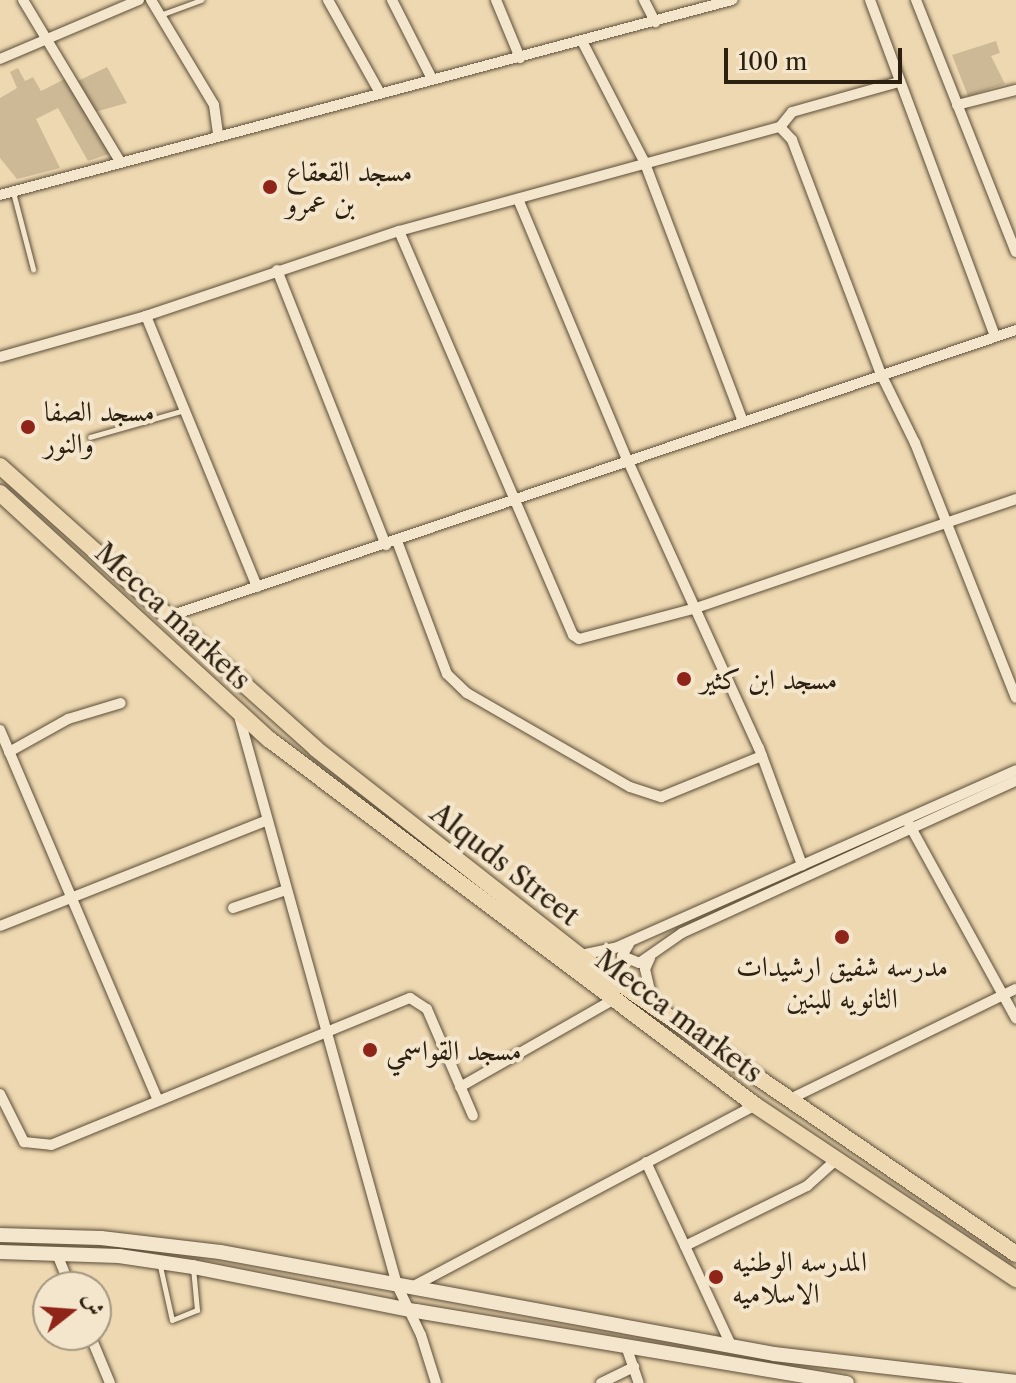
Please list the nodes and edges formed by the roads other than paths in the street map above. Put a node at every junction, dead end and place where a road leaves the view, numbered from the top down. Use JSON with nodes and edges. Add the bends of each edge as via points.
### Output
{"nodes":[{"id":1,"x":23,"y":0,"type":"edge"},
{"id":2,"x":139,"y":0,"type":"edge"},
{"id":3,"x":151,"y":0,"type":"edge"},
{"id":4,"x":201,"y":0,"type":"edge"},
{"id":5,"x":328,"y":0,"type":"edge"},
{"id":6,"x":392,"y":0,"type":"edge"},
{"id":7,"x":496,"y":0,"type":"edge"},
{"id":8,"x":644,"y":0,"type":"edge"},
{"id":9,"x":732,"y":0,"type":"edge"},
{"id":10,"x":870,"y":0,"type":"edge"},
{"id":11,"x":916,"y":0,"type":"edge"},
{"id":12,"x":160,"y":15,"type":"junction"},
{"id":13,"x":655,"y":22,"type":"junction"},
{"id":14,"x":48,"y":39,"type":"junction"},
{"id":15,"x":583,"y":43,"type":"junction"},
{"id":16,"x":520,"y":58,"type":"junction"},
{"id":17,"x":0,"y":59,"type":"edge"},
{"id":18,"x":432,"y":79,"type":"junction"},
{"id":19,"x":899,"y":82,"type":"junction"},
{"id":20,"x":1016,"y":90,"type":"edge"},
{"id":21,"x":380,"y":93,"type":"junction"},
{"id":22,"x":957,"y":105,"type":"junction"},
{"id":23,"x":780,"y":127,"type":"junction"},
{"id":24,"x":218,"y":134,"type":"junction"},
{"id":25,"x":119,"y":160,"type":"junction"},
{"id":26,"x":644,"y":161,"type":"junction"},
{"id":27,"x":13,"y":191,"type":"junction"},
{"id":28,"x":0,"y":195,"type":"edge"},
{"id":29,"x":518,"y":199,"type":"junction"},
{"id":30,"x":399,"y":231,"type":"junction"},
{"id":31,"x":1016,"y":252,"type":"edge"},
{"id":32,"x":33,"y":269,"type":"dead end"},
{"id":33,"x":277,"y":270,"type":"junction"},
{"id":34,"x":146,"y":316,"type":"junction"},
{"id":35,"x":1016,"y":330,"type":"edge"},
{"id":36,"x":995,"y":337,"type":"junction"},
{"id":37,"x":0,"y":357,"type":"edge"},
{"id":38,"x":880,"y":372,"type":"junction"},
{"id":39,"x":186,"y":410,"type":"junction"},
{"id":40,"x":742,"y":419,"type":"junction"},
{"id":41,"x":90,"y":437,"type":"dead end"},
{"id":42,"x":627,"y":459,"type":"junction"},
{"id":43,"x":0,"y":466,"type":"edge"},
{"id":44,"x":0,"y":493,"type":"edge"},
{"id":45,"x":1016,"y":499,"type":"edge"},
{"id":46,"x":515,"y":500,"type":"junction"},
{"id":47,"x":948,"y":524,"type":"junction"},
{"id":48,"x":392,"y":543,"type":"junction"},
{"id":49,"x":257,"y":587,"type":"junction"},
{"id":50,"x":696,"y":608,"type":"junction"},
{"id":51,"x":167,"y":617,"type":"junction"},
{"id":52,"x":1016,"y":698,"type":"edge"},
{"id":53,"x":121,"y":703,"type":"dead end"},
{"id":54,"x":237,"y":710,"type":"junction"},
{"id":55,"x":0,"y":730,"type":"edge"},
{"id":56,"x":270,"y":740,"type":"junction"},
{"id":57,"x":9,"y":752,"type":"junction"},
{"id":58,"x":762,"y":756,"type":"junction"},
{"id":59,"x":250,"y":758,"type":"junction"},
{"id":60,"x":1016,"y":770,"type":"edge"},
{"id":61,"x":1016,"y":781,"type":"edge"},
{"id":62,"x":265,"y":821,"type":"junction"},
{"id":63,"x":909,"y":824,"type":"junction"},
{"id":64,"x":802,"y":865,"type":"junction"},
{"id":65,"x":286,"y":890,"type":"junction"},
{"id":66,"x":74,"y":897,"type":"junction"},
{"id":67,"x":233,"y":908,"type":"dead end"},
{"id":68,"x":0,"y":926,"type":"edge"},
{"id":69,"x":634,"y":940,"type":"junction"},
{"id":70,"x":580,"y":956,"type":"junction"},
{"id":71,"x":650,"y":958,"type":"junction"},
{"id":72,"x":1016,"y":989,"type":"edge"},
{"id":73,"x":1003,"y":995,"type":"junction"},
{"id":74,"x":614,"y":999,"type":"junction"},
{"id":75,"x":653,"y":1004,"type":"junction"},
{"id":76,"x":1016,"y":1019,"type":"edge"},
{"id":77,"x":327,"y":1029,"type":"junction"},
{"id":78,"x":460,"y":1087,"type":"junction"},
{"id":79,"x":0,"y":1094,"type":"edge"},
{"id":80,"x":790,"y":1099,"type":"junction"},
{"id":81,"x":158,"y":1100,"type":"junction"},
{"id":82,"x":755,"y":1105,"type":"junction"},
{"id":83,"x":473,"y":1116,"type":"dead end"},
{"id":84,"x":837,"y":1159,"type":"junction"},
{"id":85,"x":646,"y":1162,"type":"junction"},
{"id":86,"x":0,"y":1235,"type":"edge"},
{"id":87,"x":685,"y":1246,"type":"junction"},
{"id":88,"x":0,"y":1252,"type":"edge"},
{"id":89,"x":57,"y":1254,"type":"junction"},
{"id":90,"x":1016,"y":1254,"type":"edge"},
{"id":91,"x":160,"y":1262,"type":"junction"},
{"id":92,"x":193,"y":1267,"type":"junction"},
{"id":93,"x":64,"y":1271,"type":"edge"},
{"id":94,"x":1016,"y":1279,"type":"edge"},
{"id":95,"x":404,"y":1287,"type":"junction"},
{"id":96,"x":408,"y":1309,"type":"junction"},
{"id":97,"x":626,"y":1346,"type":"junction"},
{"id":98,"x":732,"y":1347,"type":"junction"},
{"id":99,"x":96,"y":1351,"type":"edge"},
{"id":100,"x":634,"y":1367,"type":"junction"},
{"id":101,"x":108,"y":1382,"type":"edge"},
{"id":102,"x":1016,"y":1382,"type":"edge"},
{"id":103,"x":436,"y":1383,"type":"edge"},
{"id":104,"x":601,"y":1383,"type":"edge"},
{"id":105,"x":639,"y":1383,"type":"edge"},
{"id":106,"x":847,"y":1383,"type":"edge"}],
"edges":[{"from":1,"to":14,"type":"street"},
{"from":2,"to":14,"type":"street"},
{"from":3,"to":12,"type":"street"},
{"from":4,"to":12,"type":"lane"},
{"from":5,"to":21,"type":"street"},
{"from":6,"to":18,"type":"street"},
{"from":7,"to":16,"type":"street"},
{"from":8,"to":13,"type":"street"},
{"from":9,"to":13,"type":"street"},
{"from":10,"to":19,"type":"street"},
{"from":11,"to":22,"type":"street"},
{"from":12,"to":24,"type":"street","via":[[214,105]]},
{"from":13,"to":15,"type":"street"},
{"from":14,"to":17,"type":"street"},
{"from":14,"to":25,"type":"street"},
{"from":15,"to":16,"type":"street"},
{"from":15,"to":26,"type":"street"},
{"from":16,"to":18,"type":"street"},
{"from":18,"to":21,"type":"street"},
{"from":19,"to":23,"type":"street","via":[[792,112]]},
{"from":19,"to":36,"type":"street"},
{"from":20,"to":22,"type":"street"},
{"from":21,"to":24,"type":"street"},
{"from":22,"to":31,"type":"street"},
{"from":23,"to":26,"type":"street"},
{"from":23,"to":38,"type":"street","via":[[792,140]]},
{"from":24,"to":25,"type":"street"},
{"from":25,"to":27,"type":"street"},
{"from":26,"to":29,"type":"street"},
{"from":26,"to":40,"type":"street"},
{"from":27,"to":28,"type":"street"},
{"from":27,"to":32,"type":"lane"},
{"from":29,"to":30,"type":"street"},
{"from":29,"to":42,"type":"street"},
{"from":30,"to":33,"type":"street"},
{"from":30,"to":46,"type":"street"},
{"from":33,"to":34,"type":"street"},
{"from":33,"to":48,"type":"street"},
{"from":34,"to":37,"type":"street"},
{"from":34,"to":39,"type":"street"},
{"from":35,"to":36,"type":"street"},
{"from":36,"to":38,"type":"street"},
{"from":38,"to":40,"type":"street"},
{"from":38,"to":47,"type":"street"},
{"from":39,"to":41,"type":"lane"},
{"from":39,"to":49,"type":"street"},
{"from":40,"to":42,"type":"street"},
{"from":42,"to":46,"type":"street"},
{"from":42,"to":50,"type":"street"},
{"from":43,"to":51,"type":"main road","name":"Alquds Street"},
{"from":44,"to":54,"type":"main road","name":"Mecca markets"},
{"from":45,"to":47,"type":"street"},
{"from":46,"to":48,"type":"street"},
{"from":46,"to":50,"type":"street","via":[[579,639]]},
{"from":47,"to":50,"type":"street"},
{"from":47,"to":52,"type":"street"},
{"from":48,"to":49,"type":"street"},
{"from":48,"to":58,"type":"street","via":[[447,674],[467,693],[630,787],[661,797]]},
{"from":49,"to":51,"type":"street"},
{"from":50,"to":58,"type":"street"},
{"from":51,"to":70,"type":"main road","name":"Alquds Street","via":[[316,749]]},
{"from":53,"to":57,"type":"street","via":[[68,719]]},
{"from":54,"to":56,"type":"main road","name":"Mecca markets"},
{"from":54,"to":59,"type":"street"},
{"from":55,"to":57,"type":"street"},
{"from":56,"to":59,"type":"street"},
{"from":56,"to":74,"type":"main road","name":"Mecca markets"},
{"from":57,"to":66,"type":"street"},
{"from":58,"to":64,"type":"street"},
{"from":59,"to":62,"type":"street"},
{"from":60,"to":63,"type":"street"},
{"from":61,"to":63,"type":"street"},
{"from":62,"to":65,"type":"street"},
{"from":62,"to":66,"type":"street"},
{"from":63,"to":64,"type":"street"},
{"from":63,"to":71,"type":"street","via":[[682,933]]},
{"from":63,"to":73,"type":"street"},
{"from":64,"to":69,"type":"street"},
{"from":65,"to":67,"type":"street"},
{"from":65,"to":77,"type":"street"},
{"from":66,"to":68,"type":"street"},
{"from":66,"to":81,"type":"street"},
{"from":69,"to":70,"type":"street"},
{"from":69,"to":71,"type":"street","via":[[622,948],[625,960],[634,964]]},
{"from":70,"to":75,"type":"main road","name":"Alquds Street"},
{"from":71,"to":75,"type":"street","via":[[645,969]]},
{"from":72,"to":73,"type":"street"},
{"from":73,"to":76,"type":"street"},
{"from":73,"to":80,"type":"street"},
{"from":74,"to":78,"type":"street"},
{"from":74,"to":82,"type":"main road","name":"Mecca markets"},
{"from":75,"to":80,"type":"main road","name":"Alquds Street"},
{"from":77,"to":78,"type":"street","via":[[403,999],[416,1000],[427,1009]]},
{"from":77,"to":81,"type":"street"},
{"from":77,"to":95,"type":"street"},
{"from":78,"to":83,"type":"street"},
{"from":79,"to":81,"type":"street","via":[[24,1142],[41,1146]]},
{"from":80,"to":90,"type":"main road","name":"Alquds Street"},
{"from":82,"to":84,"type":"main road","name":"Mecca markets"},
{"from":82,"to":85,"type":"street"},
{"from":84,"to":87,"type":"street","via":[[807,1186]]},
{"from":84,"to":94,"type":"main road","name":"Mecca markets"},
{"from":85,"to":87,"type":"street"},
{"from":85,"to":95,"type":"street"},
{"from":86,"to":95,"type":"main road","via":[[101,1238],[220,1252]]},
{"from":87,"to":98,"type":"street"},
{"from":88,"to":89,"type":"main road"},
{"from":89,"to":91,"type":"main road"},
{"from":89,"to":93,"type":"street"},
{"from":91,"to":92,"type":"main road"},
{"from":91,"to":92,"type":"lane","via":[[172,1320],[197,1310]]},
{"from":92,"to":96,"type":"main road"},
{"from":95,"to":96,"type":"street"},
{"from":95,"to":98,"type":"main road"},
{"from":96,"to":97,"type":"main road"},
{"from":96,"to":103,"type":"street"},
{"from":97,"to":100,"type":"street"},
{"from":97,"to":106,"type":"main road"},
{"from":98,"to":102,"type":"main road"},
{"from":99,"to":101,"type":"street"},
{"from":100,"to":104,"type":"street"},
{"from":100,"to":105,"type":"street"}]}
